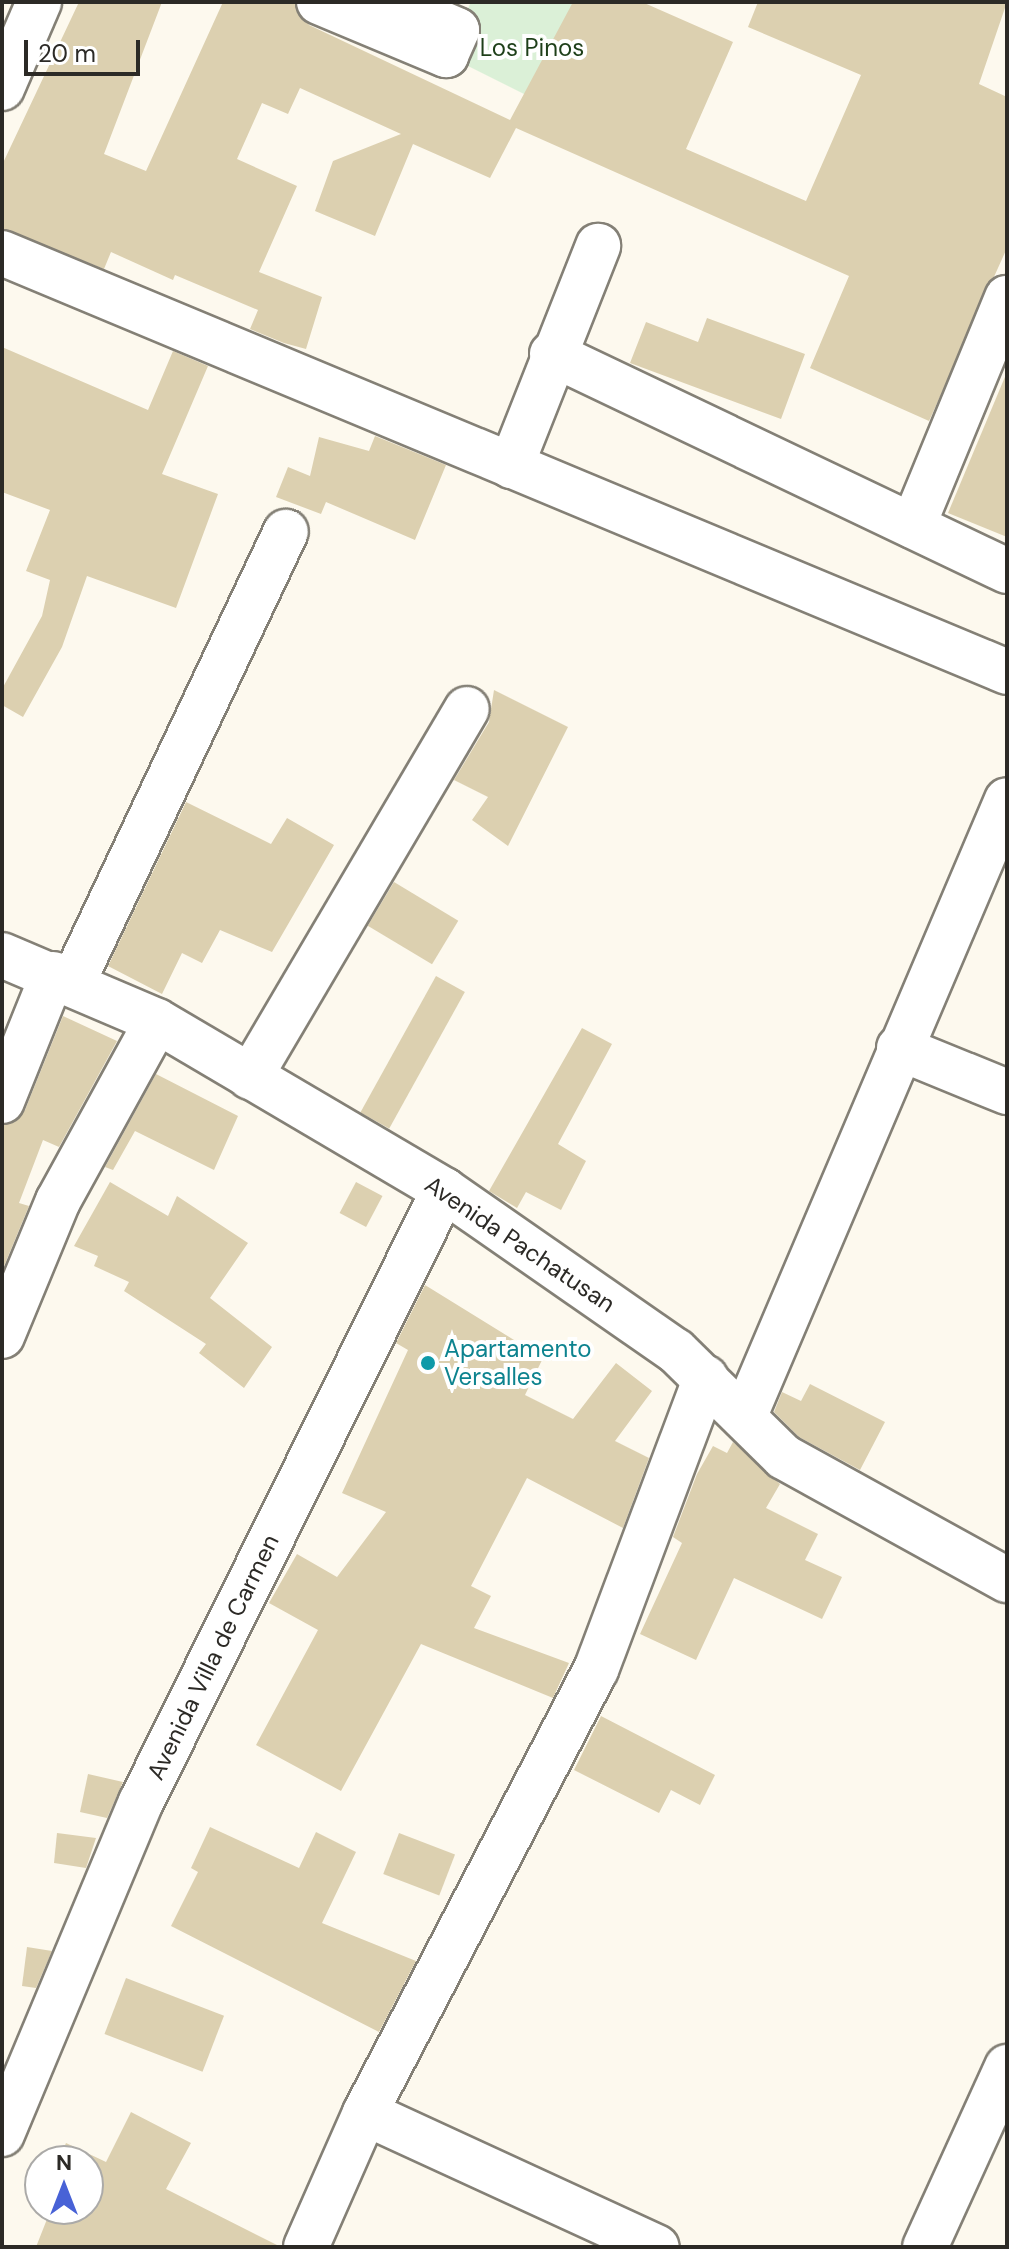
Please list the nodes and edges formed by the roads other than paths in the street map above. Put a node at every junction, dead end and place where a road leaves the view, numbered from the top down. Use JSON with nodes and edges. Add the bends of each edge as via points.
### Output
{"nodes":[{"id":1,"x":39,"y":2,"type":"edge"},
{"id":2,"x":319,"y":2,"type":"edge"},
{"id":3,"x":391,"y":2,"type":"edge"},
{"id":4,"x":2,"y":88,"type":"edge"},
{"id":5,"x":598,"y":246,"type":"dead end"},
{"id":6,"x":2,"y":253,"type":"edge"},
{"id":7,"x":1007,"y":298,"type":"edge"},
{"id":8,"x":552,"y":354,"type":"junction"},
{"id":9,"x":511,"y":466,"type":"junction"},
{"id":10,"x":913,"y":526,"type":"junction"},
{"id":11,"x":286,"y":532,"type":"dead end"},
{"id":12,"x":1007,"y":571,"type":"edge"},
{"id":13,"x":1007,"y":672,"type":"edge"},
{"id":14,"x":467,"y":709,"type":"dead end"},
{"id":15,"x":1003,"y":818,"type":"edge"},
{"id":16,"x":2,"y":955,"type":"edge"},
{"id":17,"x":63,"y":978,"type":"junction"},
{"id":18,"x":157,"y":1021,"type":"junction"},
{"id":19,"x":899,"y":1048,"type":"junction"},
{"id":20,"x":250,"y":1077,"type":"junction"},
{"id":21,"x":1007,"y":1092,"type":"edge"},
{"id":22,"x":2,"y":1101,"type":"edge"},
{"id":23,"x":444,"y":1190,"type":"junction"},
{"id":24,"x":2,"y":1336,"type":"edge"},
{"id":25,"x":706,"y":1378,"type":"junction"},
{"id":26,"x":746,"y":1413,"type":"junction"},
{"id":27,"x":1007,"y":1580,"type":"edge"},
{"id":28,"x":1007,"y":2067,"type":"edge"},
{"id":29,"x":365,"y":2113,"type":"junction"},
{"id":30,"x":2,"y":2134,"type":"edge"},
{"id":31,"x":639,"y":2243,"type":"edge"},
{"id":32,"x":306,"y":2247,"type":"edge"},
{"id":33,"x":925,"y":2247,"type":"edge"}],
"edges":[{"from":1,"to":4,"type":"street"},
{"from":2,"to":3,"type":"street","via":[[446,55],[457,30]]},
{"from":5,"to":8,"type":"street"},
{"from":6,"to":9,"type":"street"},
{"from":7,"to":10,"type":"street"},
{"from":8,"to":9,"type":"street"},
{"from":8,"to":10,"type":"street"},
{"from":9,"to":13,"type":"street"},
{"from":10,"to":12,"type":"street"},
{"from":11,"to":17,"type":"street"},
{"from":14,"to":20,"type":"street"},
{"from":15,"to":19,"type":"street"},
{"from":16,"to":17,"type":"street","name":"Avenida Pachatusan"},
{"from":17,"to":18,"type":"street","name":"Avenida Pachatusan"},
{"from":17,"to":22,"type":"street"},
{"from":18,"to":20,"type":"street","name":"Avenida Pachatusan"},
{"from":18,"to":24,"type":"street","via":[[58,1201]]},
{"from":19,"to":21,"type":"street"},
{"from":19,"to":26,"type":"street"},
{"from":20,"to":23,"type":"street","name":"Avenida Pachatusan"},
{"from":23,"to":25,"type":"street","name":"Avenida Pachatusan"},
{"from":23,"to":30,"type":"street","name":"Avenida Villa de Carmen","via":[[141,1802]]},
{"from":25,"to":26,"type":"street","name":"Avenida Pachatusan"},
{"from":25,"to":29,"type":"street","via":[[596,1670]]},
{"from":26,"to":27,"type":"street","name":"Avenida Pachatusan","via":[[784,1457]]},
{"from":28,"to":33,"type":"street"},
{"from":29,"to":31,"type":"street"},
{"from":29,"to":32,"type":"street"}]}
